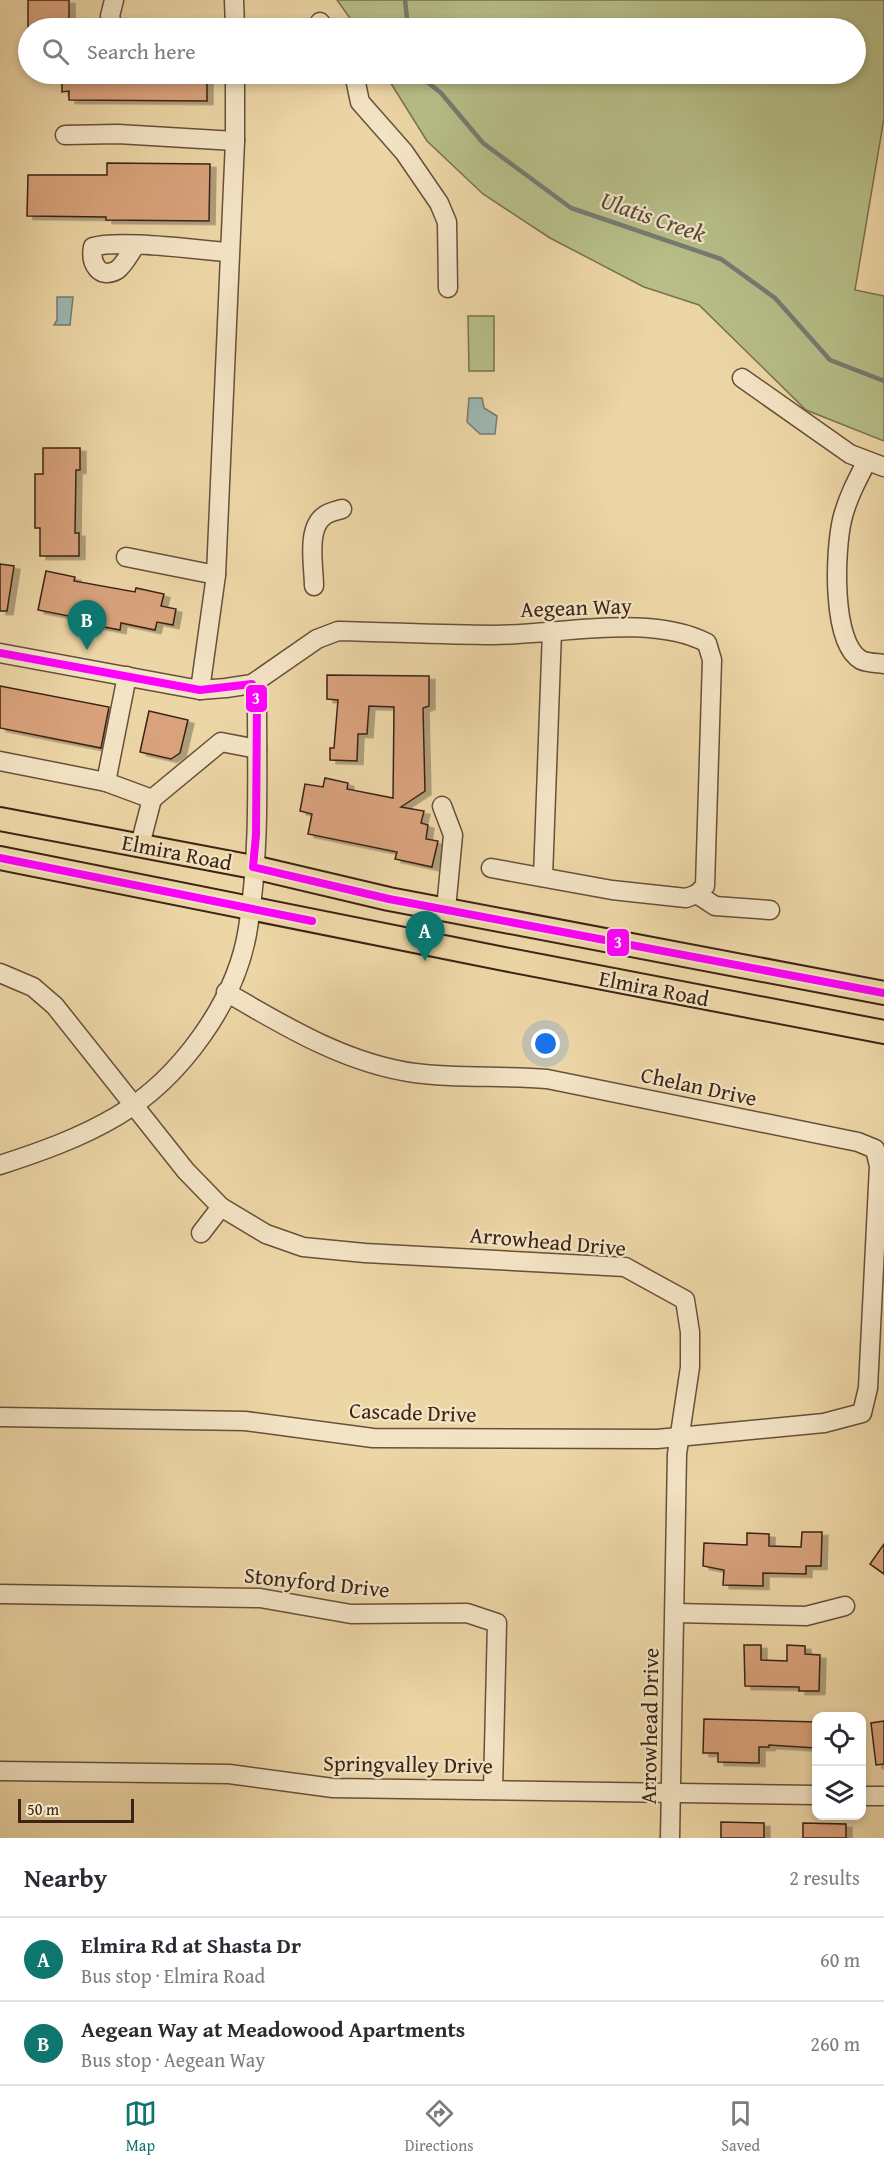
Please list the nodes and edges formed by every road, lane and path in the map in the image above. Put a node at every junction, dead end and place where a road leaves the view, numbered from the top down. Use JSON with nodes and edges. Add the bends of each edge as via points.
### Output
{"nodes":[{"id":1,"x":114,"y":0,"type":"edge"},
{"id":2,"x":234,"y":0,"type":"edge"},
{"id":3,"x":110,"y":18,"type":"edge"},
{"id":4,"x":235,"y":18,"type":"edge"},
{"id":5,"x":235,"y":84,"type":"edge"},
{"id":6,"x":356,"y":84,"type":"edge"},
{"id":7,"x":64,"y":135,"type":"dead end"},
{"id":8,"x":235,"y":141,"type":"junction"},
{"id":9,"x":135,"y":246,"type":"dead end"},
{"id":10,"x":228,"y":252,"type":"junction"},
{"id":11,"x":448,"y":288,"type":"dead end"},
{"id":12,"x":742,"y":378,"type":"dead end"},
{"id":13,"x":876,"y":464,"type":"edge"},
{"id":14,"x":342,"y":510,"type":"dead end"},
{"id":15,"x":126,"y":557,"type":"dead end"},
{"id":16,"x":216,"y":575,"type":"junction"},
{"id":17,"x":314,"y":586,"type":"dead end"},
{"id":18,"x":552,"y":631,"type":"junction"},
{"id":19,"x":0,"y":653,"type":"edge"},
{"id":20,"x":884,"y":664,"type":"edge"},
{"id":21,"x":127,"y":676,"type":"junction"},
{"id":22,"x":252,"y":684,"type":"junction"},
{"id":23,"x":200,"y":690,"type":"junction"},
{"id":24,"x":257,"y":749,"type":"junction"},
{"id":25,"x":0,"y":761,"type":"edge"},
{"id":26,"x":106,"y":782,"type":"junction"},
{"id":27,"x":152,"y":799,"type":"junction"},
{"id":28,"x":442,"y":806,"type":"dead end"},
{"id":29,"x":0,"y":819,"type":"edge"},
{"id":30,"x":140,"y":845,"type":"junction"},
{"id":31,"x":0,"y":858,"type":"edge"},
{"id":32,"x":253,"y":867,"type":"junction"},
{"id":33,"x":491,"y":868,"type":"dead end"},
{"id":34,"x":543,"y":878,"type":"junction"},
{"id":35,"x":697,"y":894,"type":"junction"},
{"id":36,"x":250,"y":908,"type":"junction"},
{"id":37,"x":446,"y":909,"type":"junction"},
{"id":38,"x":771,"y":910,"type":"dead end"},
{"id":39,"x":0,"y":973,"type":"edge"},
{"id":40,"x":226,"y":992,"type":"junction"},
{"id":41,"x":884,"y":993,"type":"edge"},
{"id":42,"x":884,"y":1032,"type":"edge"},
{"id":43,"x":133,"y":1105,"type":"junction"},
{"id":44,"x":0,"y":1165,"type":"edge"},
{"id":45,"x":221,"y":1207,"type":"junction"},
{"id":46,"x":201,"y":1233,"type":"dead end"},
{"id":47,"x":0,"y":1417,"type":"edge"},
{"id":48,"x":824,"y":1423,"type":"joint"},
{"id":49,"x":678,"y":1436,"type":"junction"},
{"id":50,"x":0,"y":1594,"type":"edge"},
{"id":51,"x":844,"y":1606,"type":"dead end"},
{"id":52,"x":675,"y":1613,"type":"junction"},
{"id":53,"x":0,"y":1771,"type":"edge"},
{"id":54,"x":493,"y":1790,"type":"junction"},
{"id":55,"x":671,"y":1792,"type":"junction"},
{"id":56,"x":812,"y":1795,"type":"edge"},
{"id":57,"x":866,"y":1796,"type":"edge"},
{"id":58,"x":884,"y":1796,"type":"edge"},
{"id":59,"x":670,"y":1838,"type":"edge"}],
"edges":[{"from":1,"to":3,"type":"street"},
{"from":2,"to":4,"type":"street"},
{"from":5,"to":8,"type":"street"},
{"from":6,"to":11,"type":"street","via":[[360,102],[404,152],[439,203],[447,222]]},
{"from":7,"to":8,"type":"street"},
{"from":8,"to":10,"type":"street"},
{"from":9,"to":10,"type":"street"},
{"from":10,"to":16,"type":"street"},
{"from":12,"to":13,"type":"street","via":[[850,454]]},
{"from":13,"to":20,"type":"street","via":[[850,492],[842,520],[837,554],[838,600],[848,649],[862,661]]},
{"from":14,"to":17,"type":"street","via":[[325,514],[318,522],[314,533]]},
{"from":15,"to":16,"type":"street"},
{"from":16,"to":23,"type":"street"},
{"from":18,"to":22,"type":"street","name":"Aegean Way","via":[[495,635],[338,631],[317,639]]},
{"from":18,"to":34,"type":"street"},
{"from":18,"to":35,"type":"street","name":"Aegean Way","via":[[649,628],[691,634],[707,643],[712,660],[708,859],[705,886]]},
{"from":19,"to":21,"type":"street","name":"Aegean Way"},
{"from":21,"to":23,"type":"street","name":"Aegean Way"},
{"from":21,"to":26,"type":"street"},
{"from":22,"to":23,"type":"street","name":"Aegean Way"},
{"from":22,"to":24,"type":"street","via":[[257,701]]},
{"from":24,"to":27,"type":"street","via":[[221,742]]},
{"from":24,"to":32,"type":"street"},
{"from":25,"to":26,"type":"street"},
{"from":26,"to":27,"type":"street"},
{"from":27,"to":30,"type":"street"},
{"from":28,"to":37,"type":"street","via":[[453,835]]},
{"from":29,"to":30,"type":"main road","name":"Elmira Road"},
{"from":30,"to":32,"type":"main road","name":"Elmira Road"},
{"from":31,"to":36,"type":"main road","name":"Elmira Road"},
{"from":32,"to":36,"type":"street"},
{"from":32,"to":37,"type":"main road","name":"Elmira Road"},
{"from":33,"to":34,"type":"street"},
{"from":34,"to":35,"type":"street","via":[[686,898]]},
{"from":35,"to":38,"type":"street","via":[[716,906]]},
{"from":36,"to":40,"type":"street","via":[[247,932]]},
{"from":36,"to":42,"type":"main road","name":"Elmira Road"},
{"from":37,"to":41,"type":"main road","name":"Elmira Road"},
{"from":39,"to":43,"type":"street","name":"Arrowhead Drive","via":[[33,987],[55,1005]]},
{"from":40,"to":43,"type":"street","via":[[190,1049],[168,1075]]},
{"from":40,"to":48,"type":"street","name":"Chelan Drive","via":[[328,1047],[380,1066],[452,1077],[547,1079],[858,1142],[875,1149],[879,1166],[868,1388],[862,1413]]},
{"from":43,"to":44,"type":"street","via":[[90,1131]]},
{"from":43,"to":45,"type":"street","name":"Arrowhead Drive"},
{"from":45,"to":46,"type":"street"},
{"from":45,"to":49,"type":"street","name":"Arrowhead Drive","via":[[266,1234],[303,1247],[605,1264],[640,1274],[686,1300],[690,1367]]},
{"from":47,"to":49,"type":"street","name":"Cascade Drive","via":[[245,1421],[373,1438]]},
{"from":48,"to":49,"type":"street","name":"Cascade Drive"},
{"from":49,"to":52,"type":"street","name":"Arrowhead Drive"},
{"from":50,"to":54,"type":"street","name":"Stonyford Drive","via":[[260,1598],[351,1614],[467,1613],[497,1623]]},
{"from":51,"to":52,"type":"street","via":[[806,1616]]},
{"from":52,"to":55,"type":"street","name":"Arrowhead Drive"},
{"from":53,"to":54,"type":"street","name":"Springvalley Drive","via":[[228,1774],[333,1788]]},
{"from":54,"to":55,"type":"street","name":"Springvalley Drive"},
{"from":55,"to":56,"type":"street","name":"Springvalley Drive"},
{"from":55,"to":59,"type":"street","name":"Arrowhead Drive"},
{"from":57,"to":58,"type":"street"}]}
